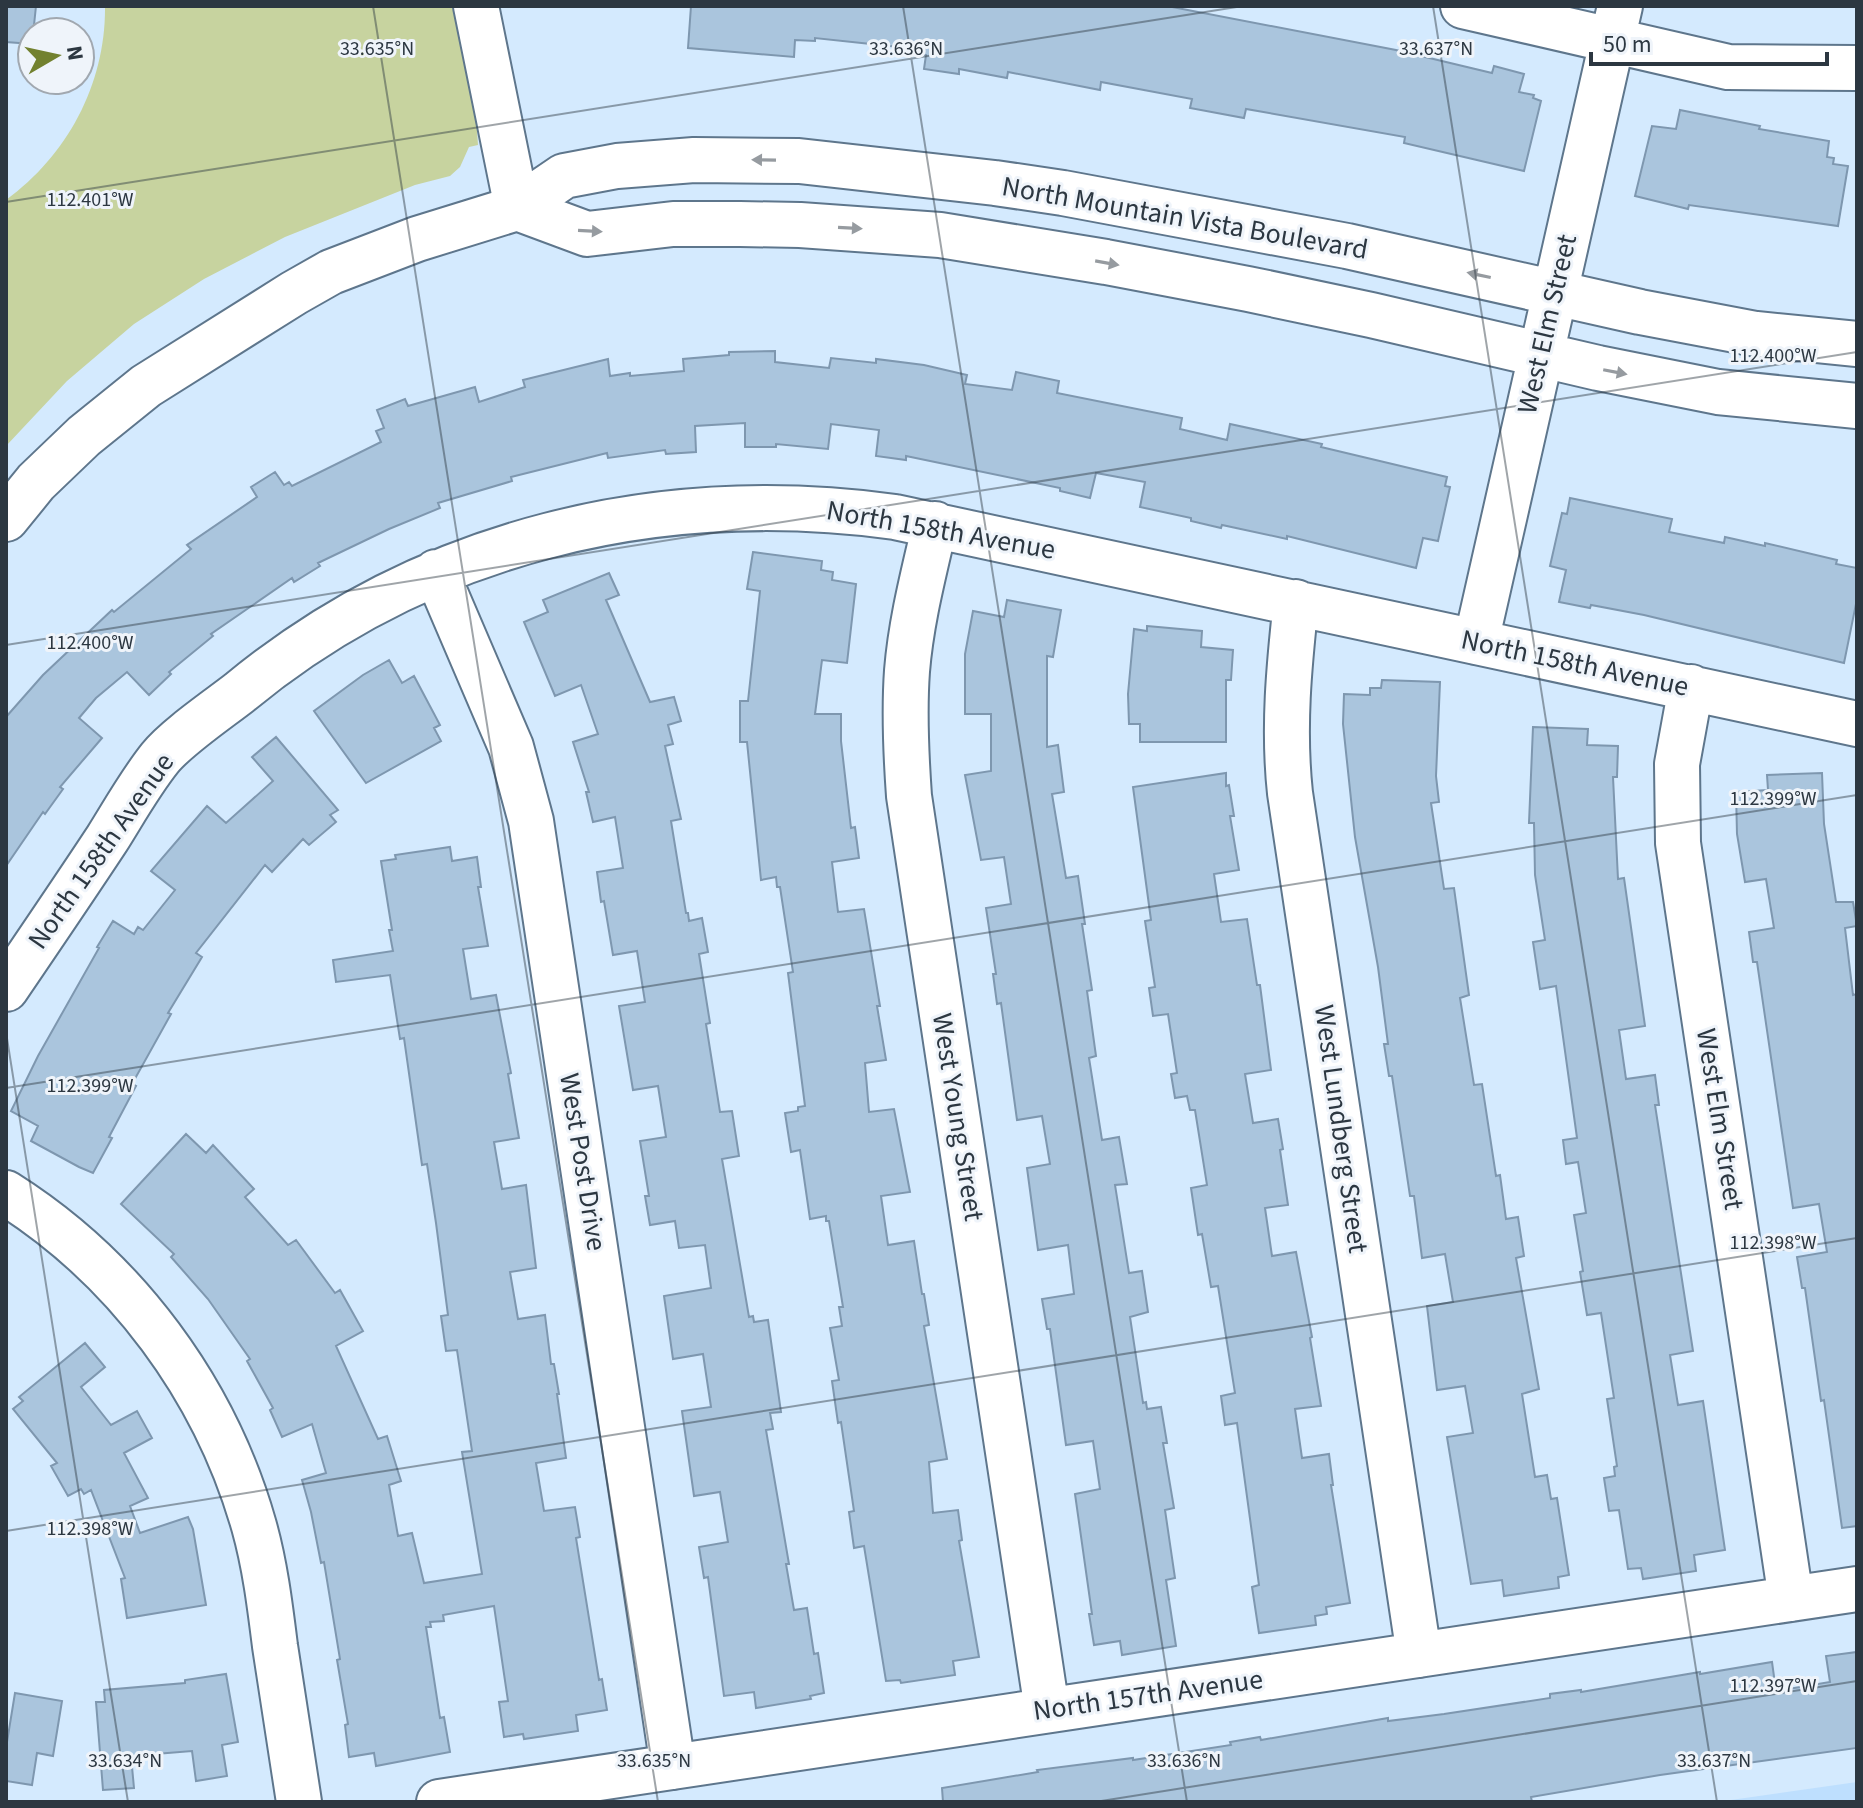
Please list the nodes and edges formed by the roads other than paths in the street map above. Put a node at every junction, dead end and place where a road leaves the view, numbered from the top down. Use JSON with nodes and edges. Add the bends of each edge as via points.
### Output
{"nodes":[{"id":1,"x":476,"y":6,"type":"edge"},
{"id":2,"x":1463,"y":6,"type":"edge"},
{"id":3,"x":1616,"y":23,"type":"edge"},
{"id":4,"x":1857,"y":68,"type":"edge"},
{"id":5,"x":517,"y":208,"type":"junction"},
{"id":6,"x":1555,"y":292,"type":"junction"},
{"id":7,"x":1857,"y":344,"type":"edge"},
{"id":8,"x":1539,"y":354,"type":"junction"},
{"id":9,"x":1857,"y":406,"type":"edge"},
{"id":10,"x":6,"y":519,"type":"edge"},
{"id":11,"x":935,"y":524,"type":"junction"},
{"id":12,"x":436,"y":572,"type":"junction"},
{"id":13,"x":1296,"y":602,"type":"junction"},
{"id":14,"x":1476,"y":642,"type":"junction"},
{"id":15,"x":1691,"y":687,"type":"junction"},
{"id":16,"x":1857,"y":724,"type":"edge"},
{"id":17,"x":6,"y":989,"type":"edge"},
{"id":18,"x":6,"y":1193,"type":"edge"},
{"id":19,"x":1857,"y":1589,"type":"edge"},
{"id":20,"x":1791,"y":1599,"type":"junction"},
{"id":21,"x":1419,"y":1655,"type":"junction"},
{"id":22,"x":1047,"y":1710,"type":"junction"},
{"id":23,"x":673,"y":1767,"type":"junction"},
{"id":24,"x":299,"y":1802,"type":"edge"},
{"id":25,"x":439,"y":1802,"type":"edge"}],
"edges":[{"from":1,"to":5,"type":"street"},
{"from":2,"to":3,"type":"street"},
{"from":3,"to":4,"type":"street","via":[[1728,67]]},
{"from":3,"to":6,"type":"street","name":"West Elm Street"},
{"from":6,"to":5,"type":"street","name":"North Mountain Vista Boulevard","one_way":true,"via":[[1347,246],[1063,193],[799,161],[617,166],[564,176]]},
{"from":5,"to":8,"type":"street","name":"North Mountain Vista Boulevard","one_way":true,"via":[[587,234],[673,224],[740,224],[940,235],[1263,292]]},
{"from":5,"to":10,"type":"street","name":"North Mountain Vista Boulevard","via":[[331,272],[283,299],[146,386],[84,436]]},
{"from":6,"to":7,"type":"street","name":"North Mountain Vista Boulevard","via":[[1756,334]]},
{"from":6,"to":8,"type":"street","name":"West Elm Street"},
{"from":8,"to":9,"type":"street","name":"North Mountain Vista Boulevard","one_way":true,"via":[[1718,392]]},
{"from":8,"to":14,"type":"street","name":"West Elm Street"},
{"from":11,"to":12,"type":"street","name":"North 158th Avenue","via":[[816,508],[695,510],[561,532]]},
{"from":11,"to":13,"type":"street","name":"North 158th Avenue"},
{"from":11,"to":22,"type":"street","name":"West Young Street","via":[[907,669],[909,796]]},
{"from":12,"to":17,"type":"street","name":"North 158th Avenue","via":[[349,615],[274,663],[161,756]]},
{"from":12,"to":23,"type":"street","name":"West Post Drive","via":[[511,747],[529,809]]},
{"from":13,"to":14,"type":"street","name":"North 158th Avenue"},
{"from":13,"to":21,"type":"street","name":"West Lundberg Street","via":[[1287,696],[1290,793]]},
{"from":14,"to":15,"type":"street","name":"North 158th Avenue"},
{"from":15,"to":16,"type":"street","name":"North 158th Avenue"},
{"from":15,"to":20,"type":"street","name":"West Elm Street","via":[[1677,764],[1678,843]]},
{"from":18,"to":24,"type":"street","via":[[58,1229],[117,1283],[154,1327],[212,1420],[242,1491],[262,1563]]},
{"from":19,"to":20,"type":"street","name":"North 157th Avenue"},
{"from":20,"to":21,"type":"street","name":"North 157th Avenue"},
{"from":21,"to":22,"type":"street","name":"North 157th Avenue"},
{"from":22,"to":23,"type":"street","name":"North 157th Avenue"},
{"from":23,"to":25,"type":"street","name":"North 157th Avenue"}]}
